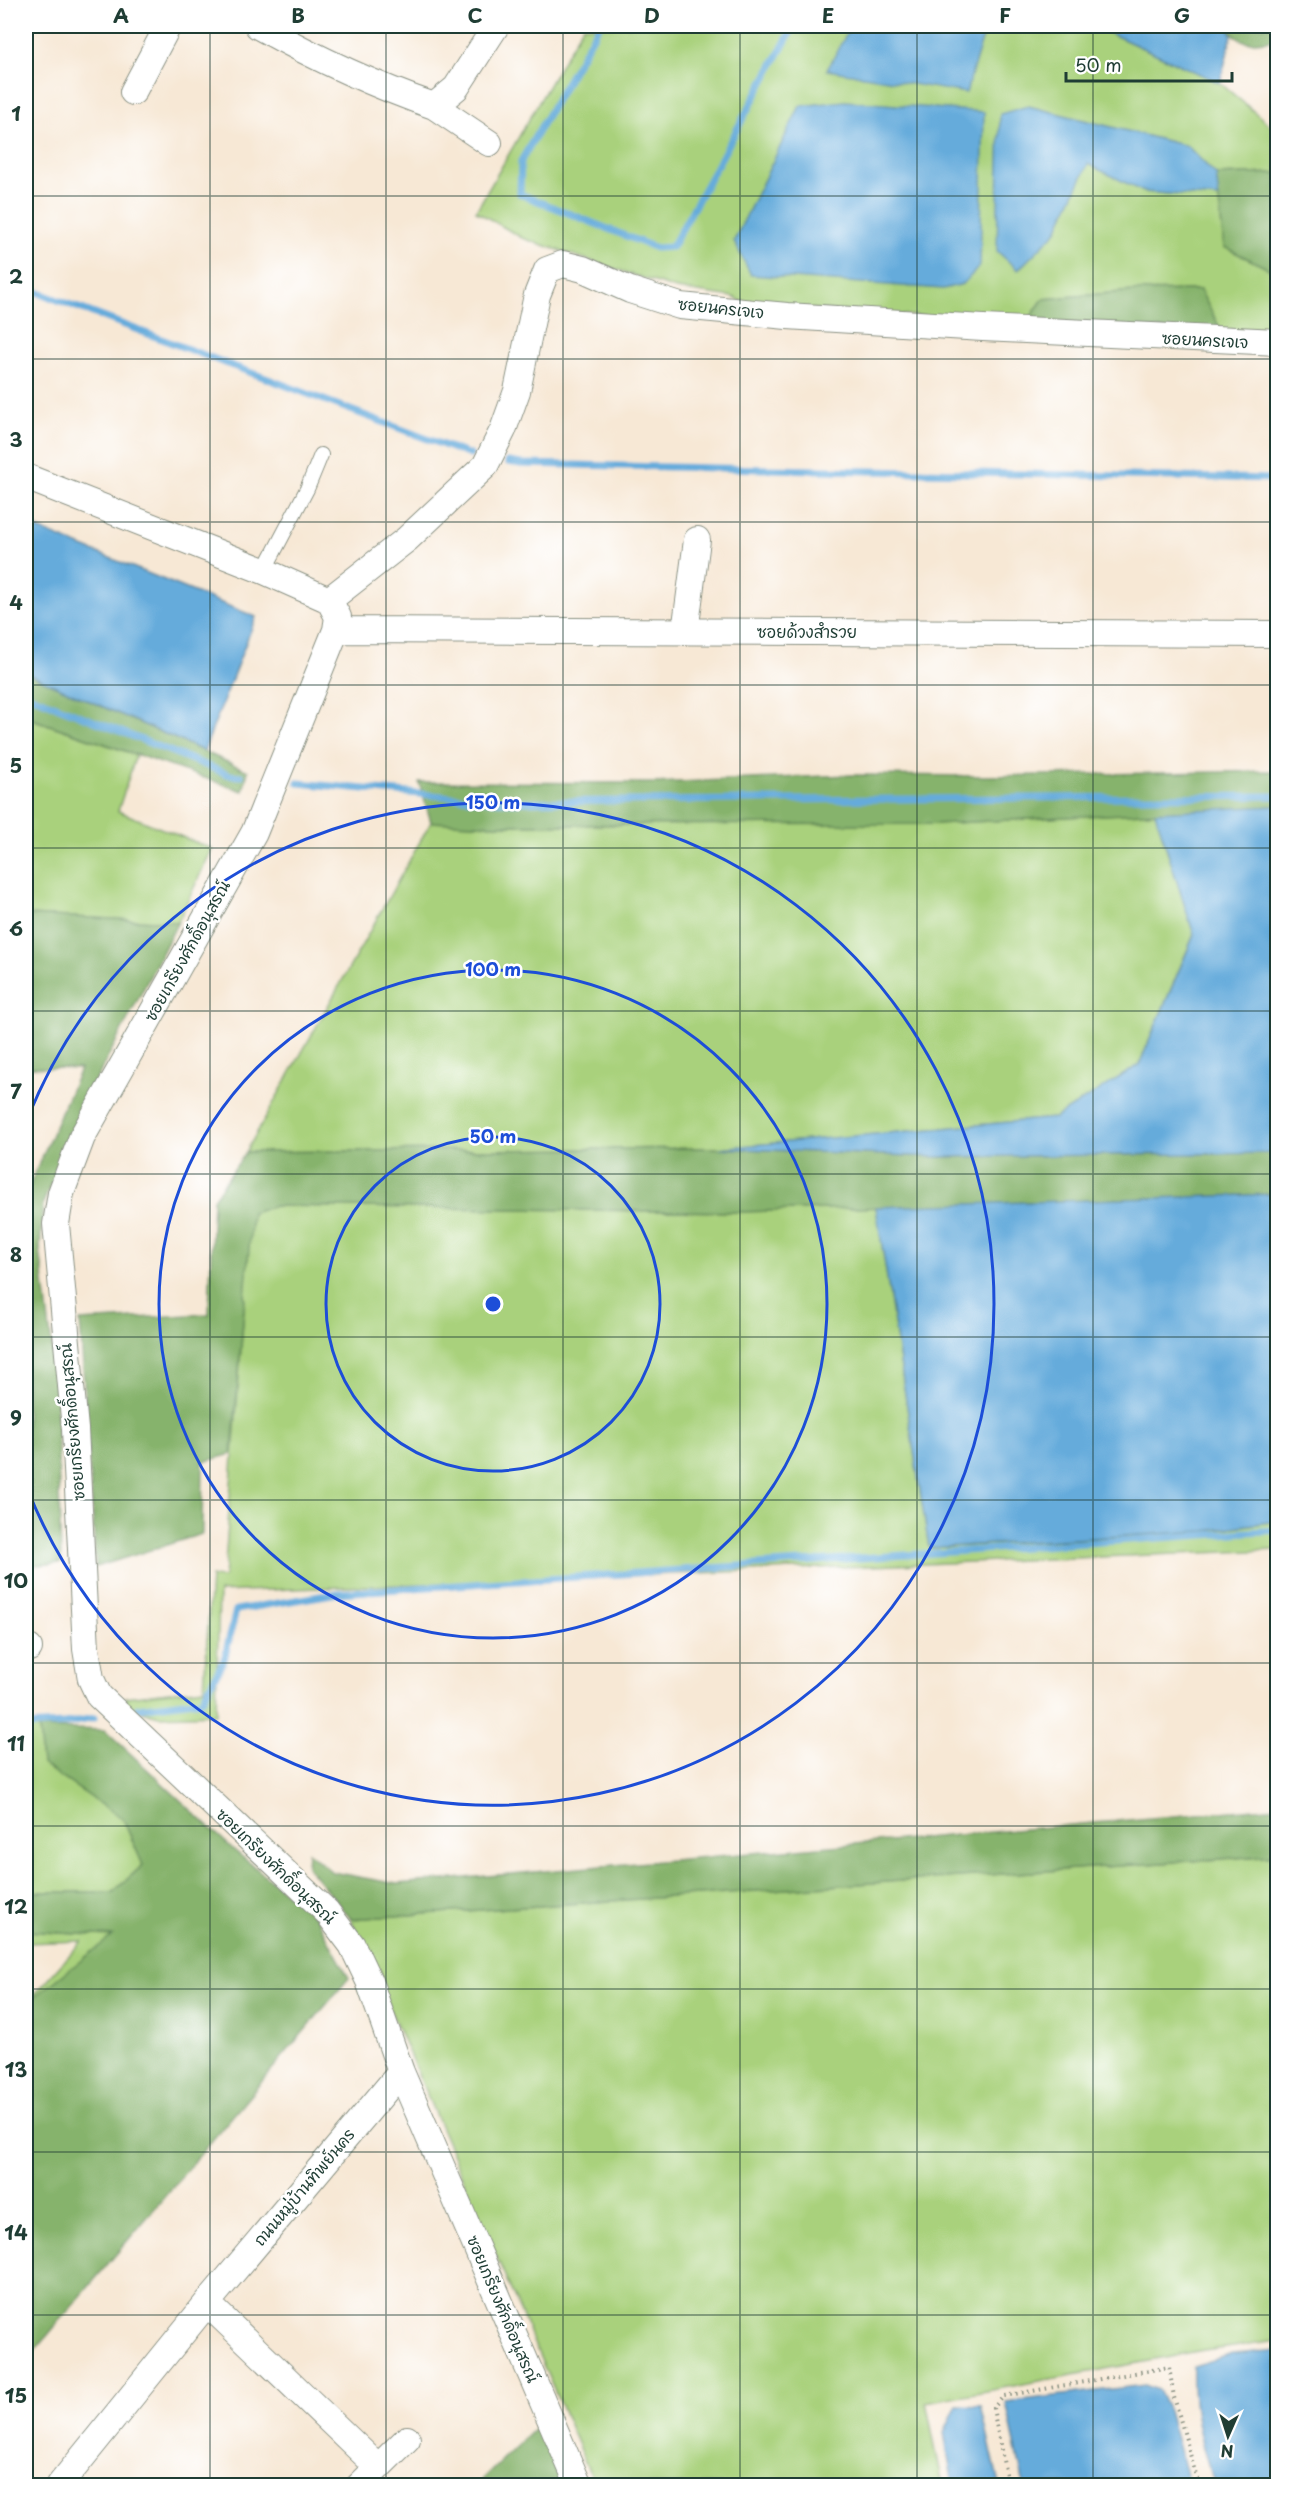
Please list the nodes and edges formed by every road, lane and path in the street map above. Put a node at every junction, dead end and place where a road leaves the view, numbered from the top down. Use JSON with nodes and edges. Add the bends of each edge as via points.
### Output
{"nodes":[{"id":1,"x":168,"y":26,"type":"edge"},
{"id":2,"x":258,"y":26,"type":"edge"},
{"id":3,"x":496,"y":26,"type":"edge"},
{"id":4,"x":133,"y":92,"type":"dead end"},
{"id":5,"x":434,"y":106,"type":"junction"},
{"id":6,"x":489,"y":143,"type":"dead end"},
{"id":7,"x":1278,"y":342,"type":"edge"},
{"id":8,"x":321,"y":455,"type":"dead end"},
{"id":9,"x":26,"y":477,"type":"edge"},
{"id":10,"x":698,"y":540,"type":"dead end"},
{"id":11,"x":264,"y":571,"type":"junction"},
{"id":12,"x":329,"y":600,"type":"junction"},
{"id":13,"x":336,"y":630,"type":"junction"},
{"id":14,"x":685,"y":632,"type":"junction"},
{"id":15,"x":1278,"y":634,"type":"edge"},
{"id":16,"x":400,"y":2072,"type":"junction"},
{"id":17,"x":207,"y":2303,"type":"junction"},
{"id":18,"x":407,"y":2439,"type":"dead end"},
{"id":19,"x":378,"y":2468,"type":"junction"},
{"id":20,"x":59,"y":2486,"type":"edge"},
{"id":21,"x":359,"y":2486,"type":"edge"},
{"id":22,"x":579,"y":2486,"type":"edge"},
{"id":23,"x":1008,"y":2486,"type":"edge"},
{"id":24,"x":1199,"y":2486,"type":"edge"}],
"edges":[{"from":1,"to":4,"type":"street"},
{"from":2,"to":5,"type":"street"},
{"from":3,"to":5,"type":"street","via":[[456,88]]},
{"from":5,"to":6,"type":"street"},
{"from":7,"to":12,"type":"street","name":"ซอยนครเจเจ","via":[[787,316],[680,306],[563,264],[547,270],[537,295],[517,391],[485,466],[407,539]]},
{"from":8,"to":11,"type":"lane"},
{"from":9,"to":11,"type":"street"},
{"from":10,"to":14,"type":"street"},
{"from":11,"to":12,"type":"street"},
{"from":12,"to":13,"type":"street","via":[[338,617]]},
{"from":13,"to":14,"type":"street","name":"ซอยด้วงสำรวย"},
{"from":13,"to":16,"type":"street","name":"ซอยเกรียงศักดิ์อนุสรณ์","via":[[254,833],[82,1137],[61,1193],[56,1224],[75,1429],[86,1649],[91,1678],[99,1696],[327,1912],[361,1963]]},
{"from":14,"to":15,"type":"street","name":"ซอยด้วงสำรวย"},
{"from":16,"to":17,"type":"street","name":"ถนนหมู่บ้านทิพย์นคร"},
{"from":16,"to":22,"type":"street","name":"ซอยเกรียงศักดิ์อนุสรณ์"},
{"from":17,"to":19,"type":"street"},
{"from":17,"to":20,"type":"street","name":"ถนนหมู่บ้านทิพย์นคร"},
{"from":18,"to":19,"type":"street"},
{"from":19,"to":21,"type":"street"},
{"from":23,"to":24,"type":"path","via":[[993,2408],[1004,2396],[1169,2367]]}]}
